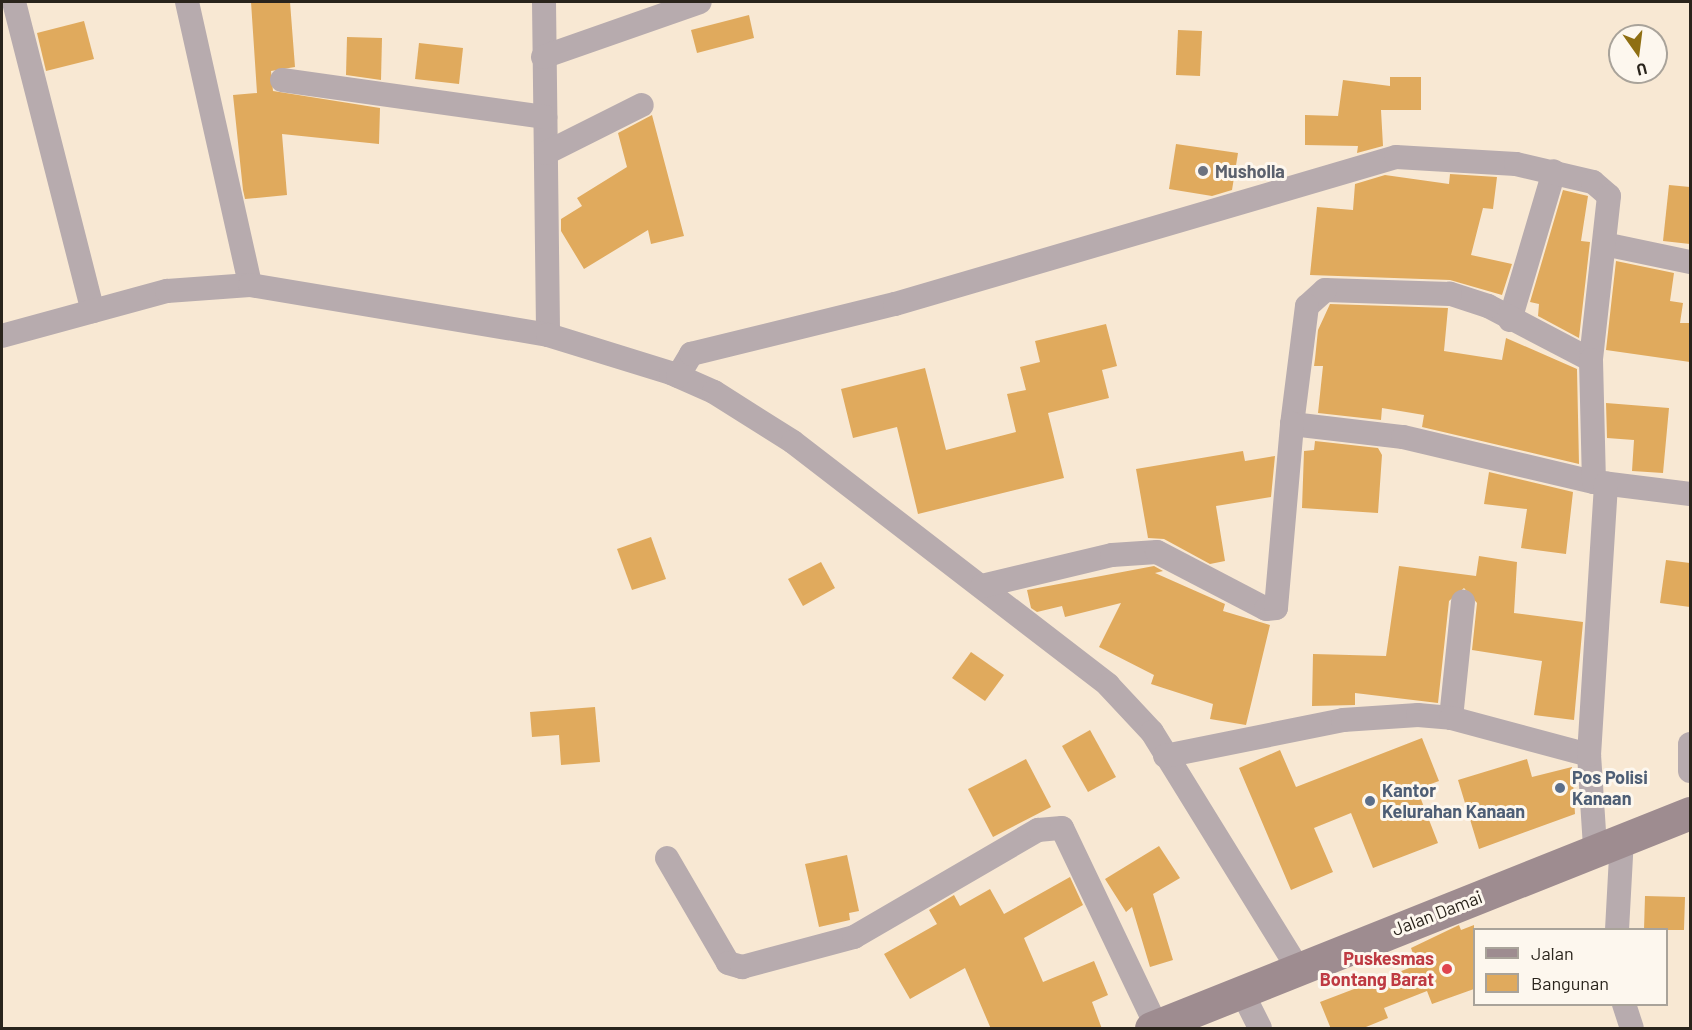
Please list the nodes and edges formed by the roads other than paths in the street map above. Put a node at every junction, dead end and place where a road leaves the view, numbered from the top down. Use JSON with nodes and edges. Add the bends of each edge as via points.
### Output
{"nodes":[{"id":1,"x":14,"y":2,"type":"edge"},
{"id":2,"x":187,"y":2,"type":"edge"},
{"id":3,"x":544,"y":2,"type":"edge"},
{"id":4,"x":700,"y":2,"type":"edge"},
{"id":5,"x":543,"y":57,"type":"junction"},
{"id":6,"x":282,"y":80,"type":"dead end"},
{"id":7,"x":642,"y":105,"type":"dead end"},
{"id":8,"x":545,"y":117,"type":"junction"},
{"id":9,"x":546,"y":153,"type":"junction"},
{"id":10,"x":1554,"y":171,"type":"junction"},
{"id":11,"x":1604,"y":244,"type":"junction"},
{"id":12,"x":1690,"y":262,"type":"edge"},
{"id":13,"x":250,"y":285,"type":"junction"},
{"id":14,"x":93,"y":311,"type":"junction"},
{"id":15,"x":1510,"y":320,"type":"junction"},
{"id":16,"x":548,"y":335,"type":"junction"},
{"id":17,"x":2,"y":336,"type":"edge"},
{"id":18,"x":1591,"y":360,"type":"junction"},
{"id":19,"x":678,"y":376,"type":"junction"},
{"id":20,"x":1292,"y":424,"type":"junction"},
{"id":21,"x":1600,"y":483,"type":"junction"},
{"id":22,"x":1690,"y":495,"type":"edge"},
{"id":23,"x":982,"y":586,"type":"junction"},
{"id":24,"x":1463,"y":602,"type":"dead end"},
{"id":25,"x":1450,"y":718,"type":"junction"},
{"id":26,"x":1690,"y":744,"type":"edge"},
{"id":27,"x":1589,"y":755,"type":"junction"},
{"id":28,"x":1166,"y":756,"type":"junction"},
{"id":29,"x":1690,"y":771,"type":"edge"},
{"id":30,"x":1690,"y":813,"type":"edge"},
{"id":31,"x":1608,"y":843,"type":"junction"},
{"id":32,"x":667,"y":858,"type":"dead end"},
{"id":33,"x":1617,"y":928,"type":"edge"},
{"id":34,"x":1271,"y":977,"type":"junction"},
{"id":35,"x":1624,"y":1006,"type":"edge"},
{"id":36,"x":1153,"y":1027,"type":"edge"},
{"id":37,"x":1260,"y":1029,"type":"edge"},
{"id":38,"x":1632,"y":1029,"type":"edge"}],
"edges":[{"from":1,"to":14,"type":"street"},
{"from":2,"to":13,"type":"street"},
{"from":3,"to":5,"type":"street"},
{"from":4,"to":5,"type":"street"},
{"from":5,"to":8,"type":"street"},
{"from":6,"to":8,"type":"street"},
{"from":7,"to":9,"type":"street"},
{"from":8,"to":9,"type":"street"},
{"from":9,"to":16,"type":"street"},
{"from":10,"to":11,"type":"street","via":[[1603,186],[1609,196]]},
{"from":10,"to":15,"type":"street"},
{"from":10,"to":19,"type":"street","via":[[1443,156],[1396,157],[894,303],[691,354]]},
{"from":11,"to":12,"type":"street"},
{"from":11,"to":18,"type":"street"},
{"from":13,"to":14,"type":"street","via":[[194,286]]},
{"from":13,"to":16,"type":"street"},
{"from":14,"to":17,"type":"street"},
{"from":15,"to":18,"type":"street"},
{"from":15,"to":20,"type":"street","via":[[1450,294],[1336,289],[1316,294],[1306,306]]},
{"from":16,"to":19,"type":"street"},
{"from":18,"to":21,"type":"street"},
{"from":19,"to":23,"type":"street","via":[[793,442]]},
{"from":20,"to":21,"type":"street","via":[[1403,437]]},
{"from":20,"to":23,"type":"street","via":[[1276,608],[1266,609],[1157,552],[1112,555]]},
{"from":21,"to":22,"type":"street"},
{"from":21,"to":27,"type":"street"},
{"from":23,"to":28,"type":"street","via":[[1108,685],[1152,732]]},
{"from":24,"to":25,"type":"street"},
{"from":25,"to":27,"type":"street"},
{"from":25,"to":28,"type":"street","via":[[1343,720]]},
{"from":26,"to":29,"type":"street"},
{"from":27,"to":31,"type":"street"},
{"from":28,"to":34,"type":"street"},
{"from":30,"to":31,"type":"street","name":"Jalan Damai"},
{"from":31,"to":33,"type":"street"},
{"from":31,"to":34,"type":"street","name":"Jalan Damai"},
{"from":32,"to":36,"type":"street","via":[[728,963],[742,967],[854,937],[1038,830],[1062,828]]},
{"from":34,"to":36,"type":"street","name":"Jalan Damai"},
{"from":34,"to":37,"type":"street"},
{"from":35,"to":38,"type":"street"}]}
